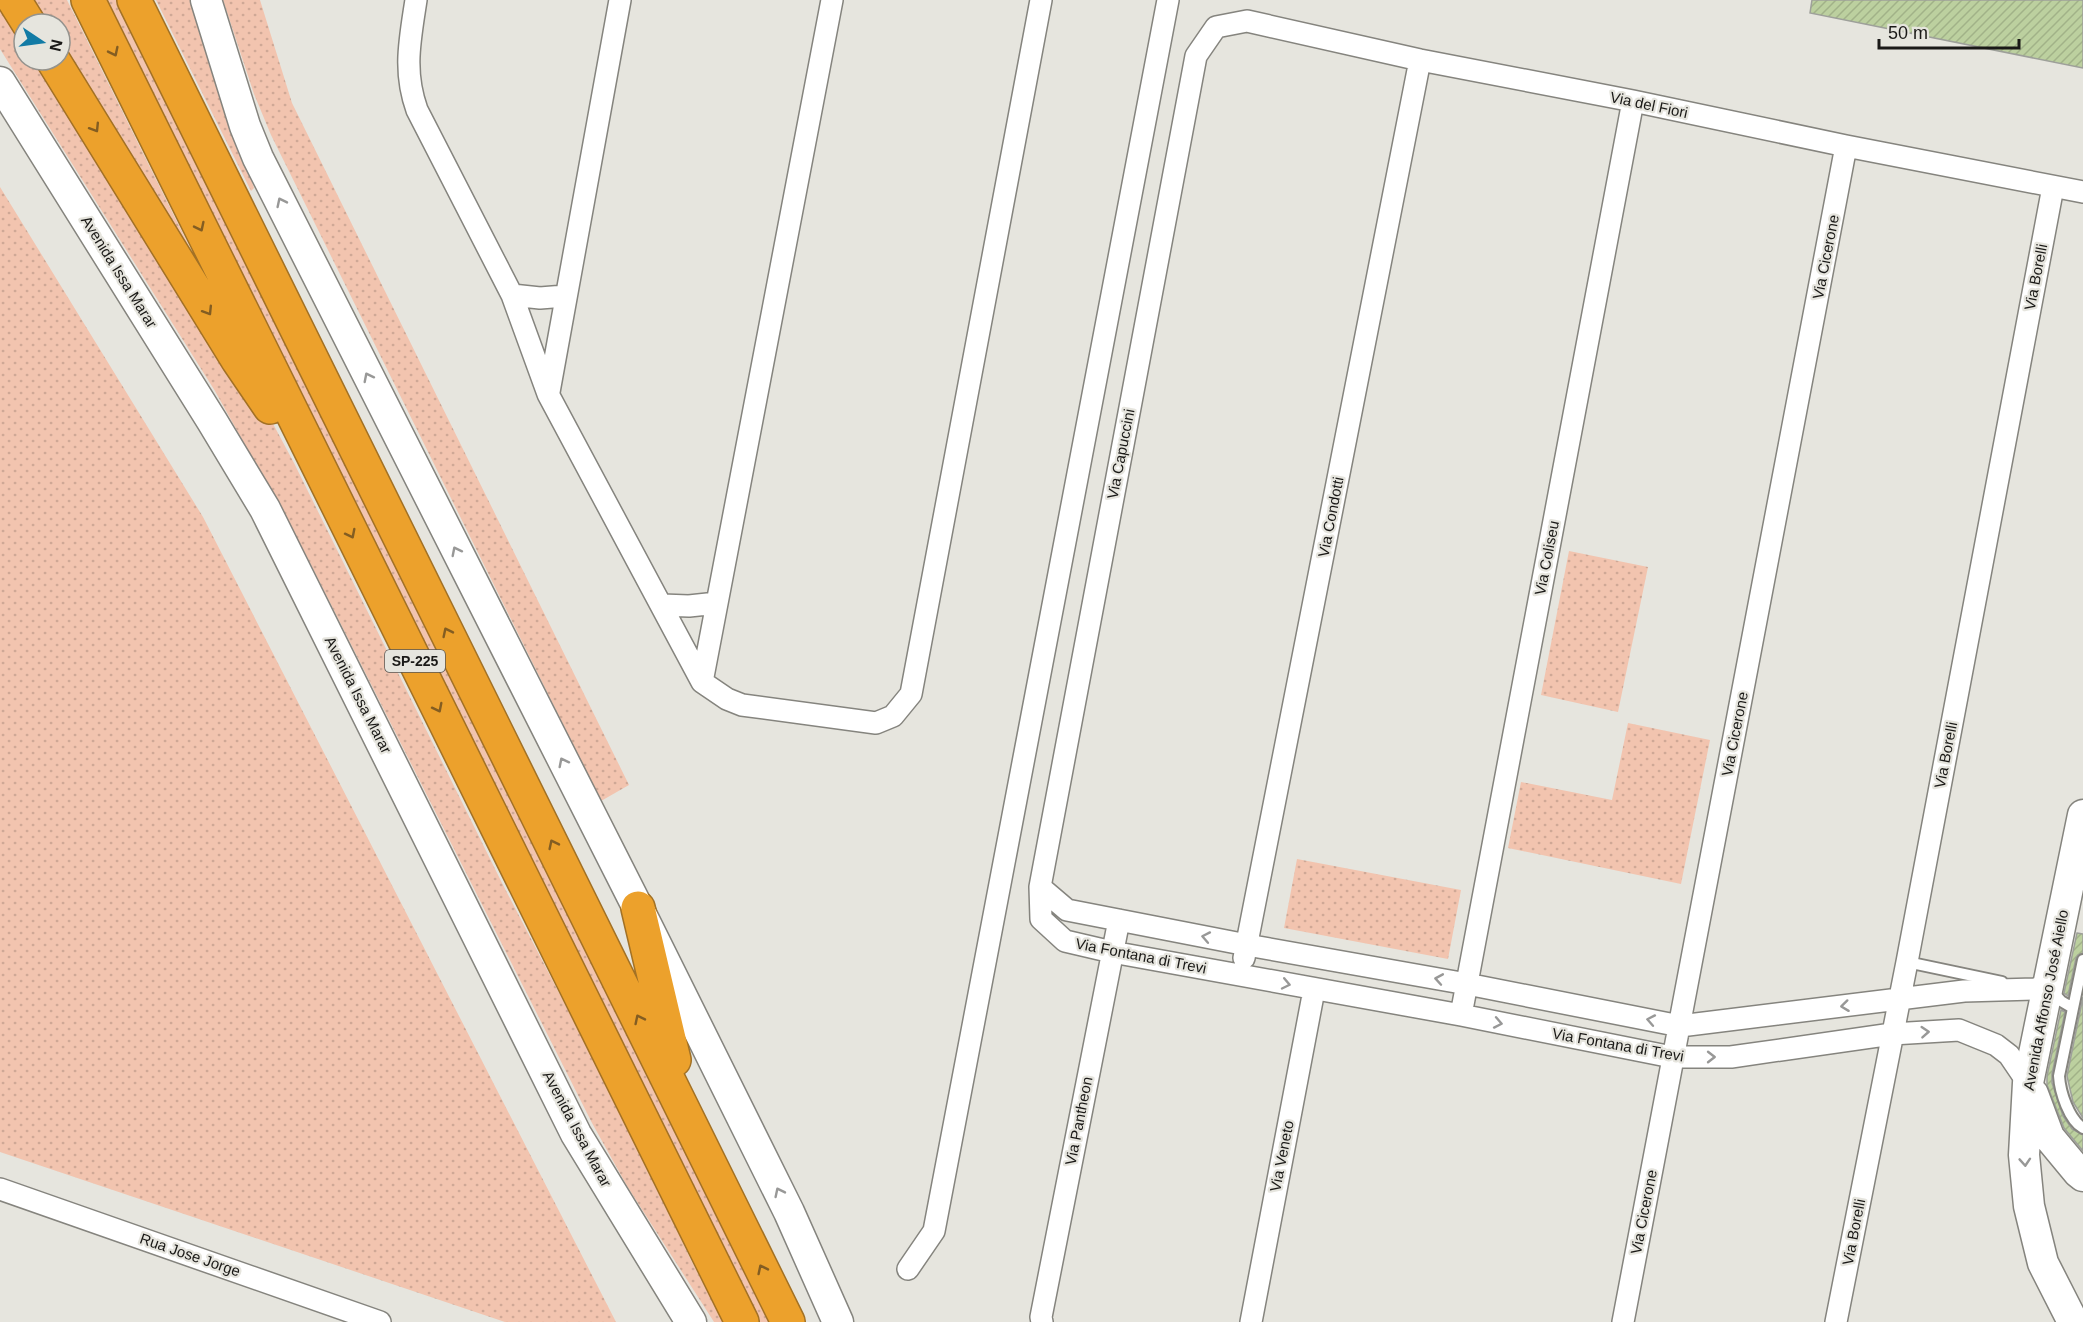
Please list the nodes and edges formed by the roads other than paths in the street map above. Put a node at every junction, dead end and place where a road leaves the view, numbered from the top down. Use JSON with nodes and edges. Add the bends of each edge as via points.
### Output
{"nodes":[{"id":1,"x":88,"y":0,"type":"edge"},
{"id":2,"x":134,"y":0,"type":"edge"},
{"id":3,"x":206,"y":0,"type":"edge"},
{"id":4,"x":417,"y":0,"type":"edge"},
{"id":5,"x":620,"y":0,"type":"edge"},
{"id":6,"x":832,"y":0,"type":"edge"},
{"id":7,"x":1041,"y":0,"type":"edge"},
{"id":8,"x":1168,"y":0,"type":"edge"},
{"id":9,"x":1216,"y":27,"type":"joint"},
{"id":10,"x":1420,"y":60,"type":"junction"},
{"id":11,"x":60,"y":72,"type":"edge"},
{"id":12,"x":0,"y":82,"type":"edge"},
{"id":13,"x":1633,"y":101,"type":"junction"},
{"id":14,"x":1846,"y":146,"type":"junction"},
{"id":15,"x":2053,"y":186,"type":"junction"},
{"id":16,"x":2083,"y":192,"type":"edge"},
{"id":17,"x":512,"y":294,"type":"junction"},
{"id":18,"x":566,"y":296,"type":"junction"},
{"id":19,"x":548,"y":394,"type":"junction"},
{"id":20,"x":334,"y":499,"type":"junction"},
{"id":21,"x":717,"y":603,"type":"junction"},
{"id":22,"x":662,"y":605,"type":"junction"},
{"id":23,"x":702,"y":682,"type":"junction"},
{"id":24,"x":2083,"y":815,"type":"edge"},
{"id":25,"x":1040,"y":887,"type":"junction"},
{"id":26,"x":638,"y":908,"type":"junction"},
{"id":27,"x":1119,"y":920,"type":"junction"},
{"id":28,"x":1247,"y":945,"type":"junction"},
{"id":29,"x":1112,"y":952,"type":"junction"},
{"id":30,"x":2083,"y":960,"type":"edge"},
{"id":31,"x":1907,"y":962,"type":"junction"},
{"id":32,"x":1241,"y":974,"type":"junction"},
{"id":33,"x":2049,"y":983,"type":"junction"},
{"id":34,"x":1467,"y":984,"type":"junction"},
{"id":35,"x":1314,"y":990,"type":"junction"},
{"id":36,"x":1899,"y":999,"type":"junction"},
{"id":37,"x":2073,"y":1008,"type":"junction"},
{"id":38,"x":1461,"y":1016,"type":"junction"},
{"id":39,"x":1680,"y":1026,"type":"junction"},
{"id":40,"x":1892,"y":1034,"type":"junction"},
{"id":41,"x":1672,"y":1057,"type":"junction"},
{"id":42,"x":2028,"y":1083,"type":"junction"},
{"id":43,"x":688,"y":1117,"type":"junction"},
{"id":44,"x":2083,"y":1128,"type":"edge"},
{"id":45,"x":2083,"y":1176,"type":"edge"},
{"id":46,"x":0,"y":1189,"type":"edge"},
{"id":47,"x":908,"y":1269,"type":"dead end"},
{"id":48,"x":2083,"y":1303,"type":"edge"},
{"id":49,"x":380,"y":1322,"type":"edge"},
{"id":50,"x":691,"y":1322,"type":"edge"},
{"id":51,"x":742,"y":1322,"type":"edge"},
{"id":52,"x":788,"y":1322,"type":"edge"},
{"id":53,"x":838,"y":1322,"type":"edge"},
{"id":54,"x":1042,"y":1322,"type":"edge"},
{"id":55,"x":1251,"y":1322,"type":"edge"},
{"id":56,"x":1623,"y":1322,"type":"edge"},
{"id":57,"x":1836,"y":1322,"type":"edge"},
{"id":58,"x":2075,"y":1322,"type":"edge"}],
"edges":[{"from":1,"to":20,"type":"highway","number":"SP-225","one_way":true},
{"from":43,"to":2,"type":"highway","number":"SP-225","one_way":true},
{"from":26,"to":3,"type":"street","one_way":true,"via":[[258,158]]},
{"from":4,"to":17,"type":"street","via":[[408,62],[417,110]]},
{"from":5,"to":18,"type":"street"},
{"from":6,"to":21,"type":"street"},
{"from":7,"to":23,"type":"street","via":[[911,694],[893,716],[876,723],[742,705]]},
{"from":8,"to":47,"type":"street","via":[[933,1231]]},
{"from":9,"to":10,"type":"street","name":"Via del Fiori","via":[[1247,21]]},
{"from":9,"to":25,"type":"street","name":"Via Capuccini","via":[[1196,56]]},
{"from":10,"to":13,"type":"street","name":"Via del Fiori"},
{"from":10,"to":28,"type":"street","name":"Via Condotti"},
{"from":11,"to":20,"type":"highway","one_way":true,"via":[[238,360]]},
{"from":12,"to":50,"type":"street","name":"Avenida Issa Marar","via":[[265,509],[576,1134]]},
{"from":13,"to":14,"type":"street","name":"Via del Fiori"},
{"from":13,"to":34,"type":"street","name":"Via Coliseu"},
{"from":14,"to":15,"type":"street","name":"Via del Fiori"},
{"from":14,"to":39,"type":"street","name":"Via Cicerone"},
{"from":15,"to":16,"type":"street","name":"Via del Fiori"},
{"from":15,"to":31,"type":"street","name":"Via Borelli"},
{"from":17,"to":18,"type":"street"},
{"from":17,"to":19,"type":"street"},
{"from":18,"to":19,"type":"street"},
{"from":19,"to":22,"type":"street"},
{"from":20,"to":51,"type":"highway","number":"SP-225","one_way":true},
{"from":21,"to":22,"type":"street"},
{"from":21,"to":23,"type":"street"},
{"from":22,"to":23,"type":"street"},
{"from":24,"to":33,"type":"street","name":"Avenida Affonso José Aiello"},
{"from":25,"to":27,"type":"street","name":"Via Fontana di Trevi","via":[[1067,910]]},
{"from":25,"to":29,"type":"street","name":"Via Fontana di Trevi","via":[[1041,919],[1065,941]]},
{"from":26,"to":43,"type":"highway"},
{"from":53,"to":26,"type":"street","one_way":true,"via":[[789,1212]]},
{"from":28,"to":27,"type":"street","name":"Via Fontana di Trevi","one_way":true},
{"from":27,"to":29,"type":"street","name":"Via Pantheon"},
{"from":28,"to":32,"type":"street","name":"Via Condotti"},
{"from":34,"to":28,"type":"street","name":"Via Fontana di Trevi","one_way":true},
{"from":29,"to":32,"type":"street","name":"Via Fontana di Trevi"},
{"from":29,"to":54,"type":"street","name":"Via Pantheon"},
{"from":30,"to":37,"type":"lane"},
{"from":31,"to":33,"type":"lane","via":[[2007,983]]},
{"from":31,"to":36,"type":"street","name":"Via Borelli"},
{"from":32,"to":35,"type":"street","name":"Via Fontana di Trevi","one_way":true},
{"from":33,"to":36,"type":"street","name":"Via Fontana di Trevi","via":[[2035,989],[1964,991]]},
{"from":33,"to":37,"type":"lane","via":[[2061,1001]]},
{"from":33,"to":42,"type":"street","name":"Avenida Affonso José Aiello"},
{"from":34,"to":38,"type":"street","name":"Via Coliseu"},
{"from":39,"to":34,"type":"street","name":"Via Fontana di Trevi","one_way":true},
{"from":35,"to":38,"type":"street","name":"Via Fontana di Trevi"},
{"from":35,"to":55,"type":"street","name":"Via Veneto"},
{"from":36,"to":39,"type":"street","name":"Via Fontana di Trevi","one_way":true},
{"from":36,"to":40,"type":"street","name":"Via Borelli"},
{"from":37,"to":44,"type":"lane","via":[[2059,1076],[2068,1107],[2077,1125]]},
{"from":38,"to":41,"type":"street","name":"Via Fontana di Trevi","one_way":true},
{"from":39,"to":41,"type":"street","name":"Via Cicerone"},
{"from":41,"to":40,"type":"street","name":"Via Fontana di Trevi","one_way":true,"via":[[1731,1057]]},
{"from":40,"to":42,"type":"street","name":"Via Fontana di Trevi","one_way":true,"via":[[1959,1030],[2009,1054]]},
{"from":40,"to":57,"type":"street","name":"Via Borelli"},
{"from":41,"to":56,"type":"street","name":"Via Cicerone"},
{"from":42,"to":45,"type":"street","via":[[2049,1137]]},
{"from":42,"to":58,"type":"street","name":"Avenida Affonso José Aiello","one_way":true,"via":[[2024,1155],[2029,1206],[2043,1263]]},
{"from":52,"to":43,"type":"highway","number":"SP-225","one_way":true},
{"from":46,"to":49,"type":"street","name":"Rua Jose Jorge"},
{"from":48,"to":58,"type":"street"}]}
